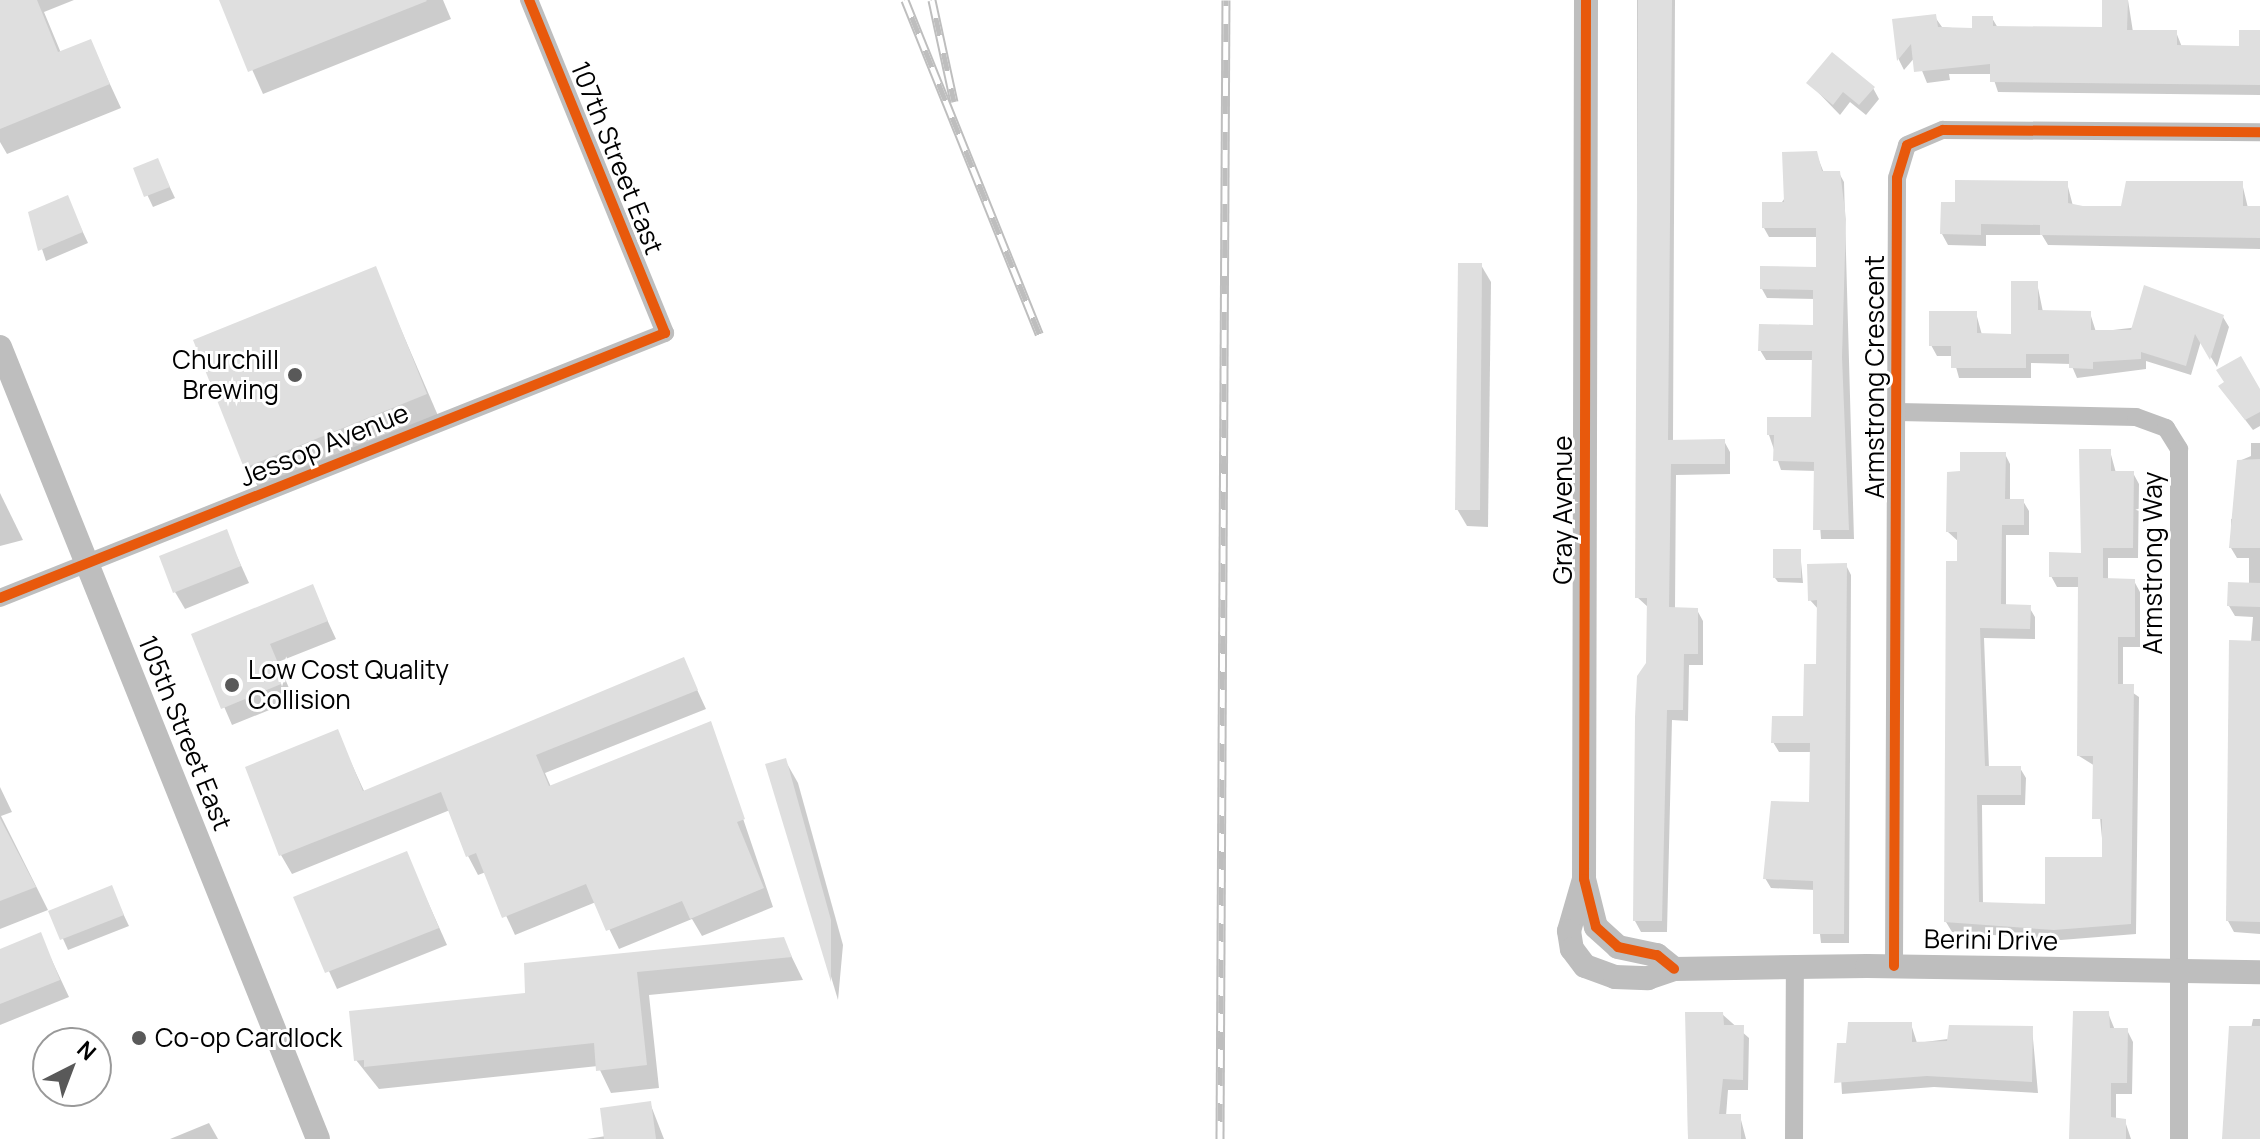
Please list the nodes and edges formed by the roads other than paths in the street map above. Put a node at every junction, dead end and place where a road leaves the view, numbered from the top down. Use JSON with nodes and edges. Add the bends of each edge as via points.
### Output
{"nodes":[{"id":1,"x":529,"y":0,"type":"edge"},
{"id":2,"x":1586,"y":0,"type":"edge"},
{"id":3,"x":2260,"y":132,"type":"edge"},
{"id":4,"x":665,"y":333,"type":"joint"},
{"id":5,"x":0,"y":347,"type":"edge"},
{"id":6,"x":1898,"y":412,"type":"junction"},
{"id":7,"x":87,"y":563,"type":"junction"},
{"id":8,"x":0,"y":598,"type":"edge"},
{"id":9,"x":1584,"y":879,"type":"junction"},
{"id":10,"x":1894,"y":966,"type":"junction"},
{"id":11,"x":1795,"y":968,"type":"junction"},
{"id":12,"x":1674,"y":969,"type":"junction"},
{"id":13,"x":2179,"y":971,"type":"junction"},
{"id":14,"x":2260,"y":972,"type":"edge"},
{"id":15,"x":318,"y":1139,"type":"edge"},
{"id":16,"x":1794,"y":1139,"type":"edge"},
{"id":17,"x":2179,"y":1139,"type":"edge"}],
"edges":[{"from":1,"to":4,"type":"street","name":"107th Street East"},
{"from":2,"to":9,"type":"street","name":"Gray Avenue"},
{"from":3,"to":6,"type":"street","name":"Armstrong Crescent","via":[[1943,130],[1907,145],[1897,178]]},
{"from":4,"to":7,"type":"street","name":"Jessop Avenue"},
{"from":5,"to":7,"type":"street","name":"105th Street East"},
{"from":6,"to":10,"type":"street","name":"Armstrong Crescent"},
{"from":6,"to":13,"type":"street","name":"Armstrong Way","via":[[2136,417],[2166,428],[2179,449]]},
{"from":7,"to":8,"type":"street","name":"Jessop Avenue"},
{"from":7,"to":15,"type":"street","name":"105th Street East"},
{"from":9,"to":12,"type":"street","name":"Gray Avenue","via":[[1596,927],[1618,947],[1657,955]]},
{"from":9,"to":12,"type":"street","name":"Gray Avenue","via":[[1569,931],[1585,966],[1648,978]]},
{"from":10,"to":11,"type":"street","name":"Berini Drive"},
{"from":10,"to":13,"type":"street","name":"Berini Drive"},
{"from":11,"to":12,"type":"street","name":"Berini Drive"},
{"from":11,"to":16,"type":"street"},
{"from":13,"to":14,"type":"street","name":"Berini Drive"},
{"from":13,"to":17,"type":"street","name":"Armstrong Way"}]}
